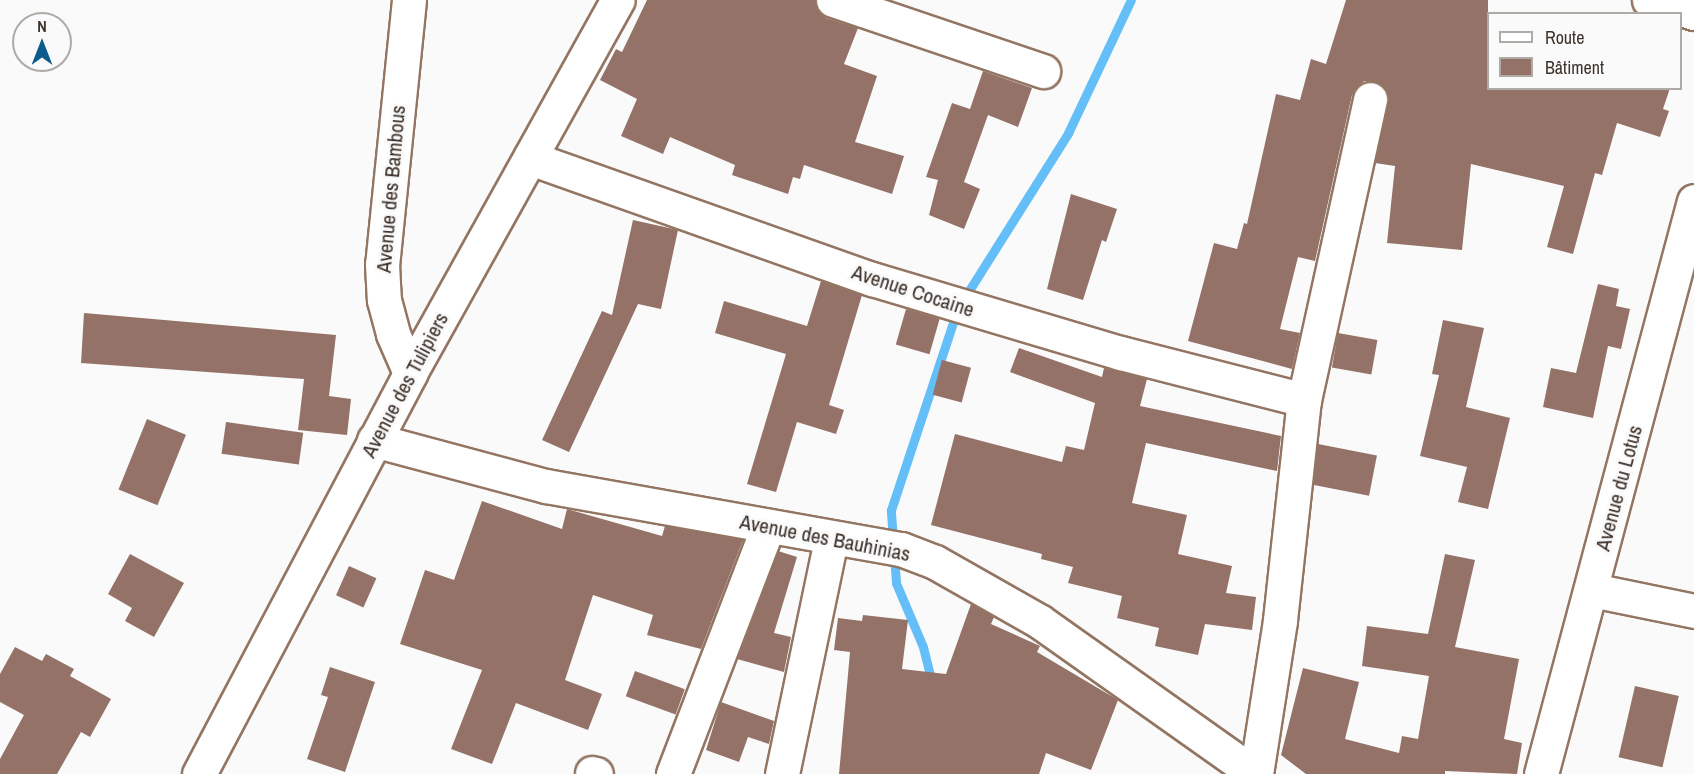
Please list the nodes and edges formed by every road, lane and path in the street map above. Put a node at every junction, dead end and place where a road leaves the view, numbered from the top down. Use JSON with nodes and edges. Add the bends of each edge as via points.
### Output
{"nodes":[{"id":1,"x":409,"y":0,"type":"edge"},
{"id":2,"x":618,"y":0,"type":"edge"},
{"id":3,"x":833,"y":0,"type":"edge"},
{"id":4,"x":1649,"y":0,"type":"edge"},
{"id":5,"x":1694,"y":13,"type":"edge"},
{"id":6,"x":1043,"y":71,"type":"dead end"},
{"id":7,"x":1370,"y":99,"type":"dead end"},
{"id":8,"x":530,"y":158,"type":"junction"},
{"id":9,"x":1694,"y":201,"type":"edge"},
{"id":10,"x":410,"y":373,"type":"junction"},
{"id":11,"x":1304,"y":400,"type":"junction"},
{"id":12,"x":374,"y":440,"type":"junction"},
{"id":13,"x":768,"y":526,"type":"junction"},
{"id":14,"x":845,"y":541,"type":"junction"},
{"id":15,"x":1592,"y":590,"type":"junction"},
{"id":16,"x":1694,"y":610,"type":"edge"},
{"id":17,"x":199,"y":774,"type":"edge"},
{"id":18,"x":673,"y":774,"type":"edge"},
{"id":19,"x":782,"y":774,"type":"edge"},
{"id":20,"x":1255,"y":774,"type":"edge"},
{"id":21,"x":1541,"y":774,"type":"edge"}],
"edges":[{"from":1,"to":10,"type":"street","name":"Avenue des Bambous","via":[[382,264],[384,300]]},
{"from":2,"to":8,"type":"street","name":"Avenue des Tulipiers"},
{"from":3,"to":6,"type":"street"},
{"from":4,"to":5,"type":"street"},
{"from":7,"to":11,"type":"street"},
{"from":8,"to":10,"type":"street","name":"Avenue des Tulipiers"},
{"from":8,"to":11,"type":"street","name":"Avenue Cocaine","via":[[958,306]]},
{"from":9,"to":15,"type":"street","name":"Avenue du Lotus"},
{"from":10,"to":12,"type":"street","name":"Avenue des Tulipiers"},
{"from":11,"to":20,"type":"street","via":[[1280,620]]},
{"from":12,"to":13,"type":"street","name":"Avenue des Bauhinias","via":[[546,486]]},
{"from":12,"to":17,"type":"street","name":"Avenue des Tulipiers"},
{"from":13,"to":14,"type":"street","name":"Avenue des Bauhinias"},
{"from":13,"to":18,"type":"street"},
{"from":14,"to":19,"type":"street"},
{"from":14,"to":20,"type":"street","name":"Avenue des Bauhinias","via":[[901,549],[935,562],[1039,621]]},
{"from":15,"to":16,"type":"street"},
{"from":15,"to":21,"type":"street","name":"Avenue du Lotus"}]}
